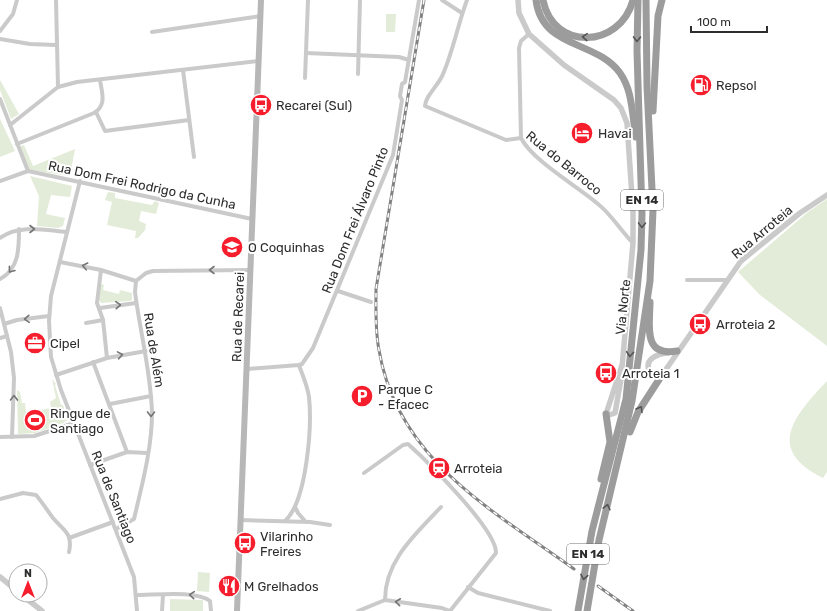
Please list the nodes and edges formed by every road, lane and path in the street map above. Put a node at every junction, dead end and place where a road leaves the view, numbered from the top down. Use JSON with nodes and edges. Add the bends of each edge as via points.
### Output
{"nodes":[{"id":1,"x":17,"y":0,"type":"edge"},
{"id":2,"x":56,"y":0,"type":"edge"},
{"id":3,"x":262,"y":0,"type":"edge"},
{"id":4,"x":308,"y":0,"type":"edge"},
{"id":5,"x":360,"y":0,"type":"edge"},
{"id":6,"x":419,"y":0,"type":"edge"},
{"id":7,"x":442,"y":0,"type":"edge"},
{"id":8,"x":467,"y":0,"type":"edge"},
{"id":9,"x":518,"y":0,"type":"edge"},
{"id":10,"x":536,"y":0,"type":"edge"},
{"id":11,"x":544,"y":0,"type":"edge"},
{"id":12,"x":633,"y":0,"type":"edge"},
{"id":13,"x":638,"y":0,"type":"edge"},
{"id":14,"x":646,"y":0,"type":"edge"},
{"id":15,"x":662,"y":0,"type":"edge"},
{"id":16,"x":462,"y":13,"type":"junction"},
{"id":17,"x":261,"y":16,"type":"junction"},
{"id":18,"x":0,"y":31,"type":"edge"},
{"id":19,"x":152,"y":32,"type":"dead end"},
{"id":20,"x":529,"y":34,"type":"junction"},
{"id":21,"x":0,"y":39,"type":"edge"},
{"id":22,"x":56,"y":45,"type":"junction"},
{"id":23,"x":306,"y":53,"type":"junction"},
{"id":24,"x":359,"y":55,"type":"junction"},
{"id":25,"x":409,"y":60,"type":"junction"},
{"id":26,"x":259,"y":61,"type":"junction"},
{"id":27,"x":183,"y":70,"type":"junction"},
{"id":28,"x":358,"y":74,"type":"dead end"},
{"id":29,"x":305,"y":78,"type":"dead end"},
{"id":30,"x":100,"y":80,"type":"junction"},
{"id":31,"x":58,"y":87,"type":"junction"},
{"id":32,"x":0,"y":99,"type":"edge"},
{"id":33,"x":96,"y":112,"type":"junction"},
{"id":34,"x":189,"y":120,"type":"junction"},
{"id":35,"x":10,"y":125,"type":"junction"},
{"id":36,"x":521,"y":138,"type":"junction"},
{"id":37,"x":17,"y":144,"type":"junction"},
{"id":38,"x":194,"y":157,"type":"dead end"},
{"id":39,"x":641,"y":165,"type":"junction"},
{"id":40,"x":28,"y":171,"type":"junction"},
{"id":41,"x":0,"y":181,"type":"edge"},
{"id":42,"x":80,"y":181,"type":"junction"},
{"id":43,"x":652,"y":187,"type":"junction"},
{"id":44,"x":827,"y":195,"type":"edge"},
{"id":45,"x":252,"y":219,"type":"junction"},
{"id":46,"x":19,"y":229,"type":"junction"},
{"id":47,"x":66,"y":232,"type":"junction"},
{"id":48,"x":0,"y":238,"type":"edge"},
{"id":49,"x":633,"y":243,"type":"junction"},
{"id":50,"x":60,"y":262,"type":"junction"},
{"id":51,"x":101,"y":270,"type":"junction"},
{"id":52,"x":251,"y":270,"type":"junction"},
{"id":53,"x":0,"y":279,"type":"edge"},
{"id":54,"x":687,"y":280,"type":"dead end"},
{"id":55,"x":727,"y":280,"type":"junction"},
{"id":56,"x":136,"y":281,"type":"junction"},
{"id":57,"x":650,"y":281,"type":"junction"},
{"id":58,"x":338,"y":291,"type":"junction"},
{"id":59,"x":371,"y":302,"type":"dead end"},
{"id":60,"x":136,"y":303,"type":"junction"},
{"id":61,"x":0,"y":308,"type":"edge"},
{"id":62,"x":100,"y":308,"type":"junction"},
{"id":63,"x":49,"y":316,"type":"junction"},
{"id":64,"x":103,"y":320,"type":"junction"},
{"id":65,"x":86,"y":323,"type":"dead end"},
{"id":66,"x":4,"y":324,"type":"junction"},
{"id":67,"x":7,"y":336,"type":"junction"},
{"id":68,"x":0,"y":338,"type":"edge"},
{"id":69,"x":146,"y":351,"type":"junction"},
{"id":70,"x":674,"y":352,"type":"junction"},
{"id":71,"x":107,"y":358,"type":"junction"},
{"id":72,"x":93,"y":362,"type":"junction"},
{"id":73,"x":298,"y":365,"type":"junction"},
{"id":74,"x":247,"y":369,"type":"junction"},
{"id":75,"x":56,"y":375,"type":"junction"},
{"id":76,"x":660,"y":378,"type":"junction"},
{"id":77,"x":151,"y":396,"type":"junction"},
{"id":78,"x":110,"y":404,"type":"junction"},
{"id":79,"x":606,"y":414,"type":"joint"},
{"id":80,"x":74,"y":423,"type":"junction"},
{"id":81,"x":0,"y":437,"type":"edge"},
{"id":82,"x":12,"y":437,"type":"junction"},
{"id":83,"x":127,"y":452,"type":"junction"},
{"id":84,"x":147,"y":453,"type":"junction"},
{"id":85,"x":90,"y":465,"type":"junction"},
{"id":86,"x":364,"y":473,"type":"dead end"},
{"id":87,"x":613,"y":485,"type":"junction"},
{"id":88,"x":601,"y":498,"type":"junction"},
{"id":89,"x":0,"y":499,"type":"edge"},
{"id":90,"x":441,"y":507,"type":"dead end"},
{"id":91,"x":295,"y":508,"type":"junction"},
{"id":92,"x":241,"y":520,"type":"junction"},
{"id":93,"x":284,"y":521,"type":"junction"},
{"id":94,"x":113,"y":522,"type":"junction"},
{"id":95,"x":305,"y":522,"type":"junction"},
{"id":96,"x":330,"y":525,"type":"dead end"},
{"id":97,"x":116,"y":529,"type":"junction"},
{"id":98,"x":69,"y":538,"type":"junction"},
{"id":99,"x":69,"y":552,"type":"dead end"},
{"id":100,"x":0,"y":577,"type":"edge"},
{"id":101,"x":8,"y":584,"type":"edge"},
{"id":102,"x":468,"y":587,"type":"junction"},
{"id":103,"x":137,"y":595,"type":"junction"},
{"id":104,"x":163,"y":595,"type":"junction"},
{"id":105,"x":385,"y":600,"type":"junction"},
{"id":106,"x":32,"y":603,"type":"edge"},
{"id":107,"x":42,"y":611,"type":"edge"},
{"id":108,"x":137,"y":611,"type":"edge"},
{"id":109,"x":162,"y":611,"type":"edge"},
{"id":110,"x":211,"y":611,"type":"edge"},
{"id":111,"x":238,"y":611,"type":"edge"},
{"id":112,"x":358,"y":611,"type":"edge"},
{"id":113,"x":450,"y":611,"type":"edge"},
{"id":114,"x":550,"y":611,"type":"edge"},
{"id":115,"x":578,"y":611,"type":"edge"},
{"id":116,"x":587,"y":611,"type":"edge"}],
"edges":[{"from":1,"to":18,"type":"street","via":[[13,14]]},
{"from":2,"to":22,"type":"street"},
{"from":3,"to":17,"type":"main road","name":"Rua de Recarei"},
{"from":4,"to":23,"type":"street"},
{"from":5,"to":24,"type":"street"},
{"from":6,"to":25,"type":"street","name":"Rua Dom Frei Álvaro Pinto"},
{"from":7,"to":16,"type":"street"},
{"from":8,"to":16,"type":"street"},
{"from":9,"to":20,"type":"street","via":[[519,13]]},
{"from":10,"to":39,"type":"highway","via":[[539,14],[550,30],[560,38],[603,58],[620,73],[631,99]]},
{"from":12,"to":11,"type":"highway","one_way":true,"via":[[630,12],[620,25],[604,35],[587,38],[564,31],[548,15]]},
{"from":13,"to":39,"type":"highway","name":"Via Norte","number":"EN 14","one_way":true},
{"from":14,"to":43,"type":"highway","name":"Via Norte","number":"EN 14"},
{"from":15,"to":43,"type":"highway","via":[[658,16],[653,94]]},
{"from":16,"to":36,"type":"street","name":"Rua do Barroco","via":[[444,74],[426,100],[425,106],[506,140]]},
{"from":17,"to":19,"type":"street"},
{"from":17,"to":26,"type":"main road","name":"Rua de Recarei"},
{"from":20,"to":36,"type":"street","via":[[521,41],[519,48]]},
{"from":20,"to":49,"type":"street","via":[[564,65],[614,100],[625,115],[629,143]]},
{"from":21,"to":22,"type":"street"},
{"from":22,"to":31,"type":"street"},
{"from":23,"to":24,"type":"street"},
{"from":23,"to":29,"type":"street"},
{"from":24,"to":25,"type":"street"},
{"from":24,"to":28,"type":"street"},
{"from":25,"to":58,"type":"street","name":"Rua Dom Frei Álvaro Pinto","via":[[400,96],[402,100],[395,148]]},
{"from":26,"to":27,"type":"street"},
{"from":26,"to":45,"type":"main road","name":"Rua de Recarei"},
{"from":27,"to":30,"type":"street"},
{"from":27,"to":34,"type":"street"},
{"from":30,"to":31,"type":"street"},
{"from":30,"to":33,"type":"street","via":[[103,103]]},
{"from":31,"to":35,"type":"street"},
{"from":32,"to":35,"type":"street"},
{"from":33,"to":34,"type":"street","via":[[105,131]]},
{"from":33,"to":37,"type":"street"},
{"from":34,"to":38,"type":"street"},
{"from":35,"to":37,"type":"street"},
{"from":36,"to":49,"type":"street","name":"Rua do Barroco","via":[[525,146],[550,168],[600,205]]},
{"from":37,"to":40,"type":"street"},
{"from":39,"to":88,"type":"highway","name":"Via Norte","number":"EN 14","one_way":true,"via":[[641,250],[626,399]]},
{"from":40,"to":41,"type":"street"},
{"from":40,"to":42,"type":"street","name":"Rua Dom Frei Rodrigo da Cunha"},
{"from":42,"to":45,"type":"street","name":"Rua Dom Frei Rodrigo da Cunha"},
{"from":42,"to":47,"type":"street","name":"Rua de Santiago"},
{"from":43,"to":57,"type":"highway","name":"Via Norte","number":"EN 14"},
{"from":44,"to":55,"type":"street","name":"Rua Arroteia","via":[[800,213],[741,261]]},
{"from":45,"to":52,"type":"main road","name":"Rua de Recarei"},
{"from":46,"to":47,"type":"street","one_way":true},
{"from":46,"to":48,"type":"street"},
{"from":46,"to":53,"type":"street","one_way":true,"via":[[16,264],[8,275]]},
{"from":47,"to":50,"type":"street","name":"Rua de Santiago"},
{"from":49,"to":79,"type":"street","via":[[621,379],[614,415]]},
{"from":51,"to":50,"type":"street","one_way":true},
{"from":50,"to":63,"type":"street","name":"Rua de Santiago","via":[[51,296]]},
{"from":51,"to":56,"type":"street"},
{"from":51,"to":62,"type":"street","via":[[97,303]]},
{"from":52,"to":56,"type":"street","one_way":true,"via":[[153,271]]},
{"from":52,"to":74,"type":"main road","name":"Rua de Recarei"},
{"from":54,"to":55,"type":"street"},
{"from":55,"to":70,"type":"street","name":"Rua Arroteia"},
{"from":56,"to":60,"type":"street","name":"Rua de Além"},
{"from":57,"to":70,"type":"highway","via":[[650,336],[654,346],[659,350]]},
{"from":57,"to":87,"type":"highway","name":"Via Norte","number":"EN 14","via":[[632,401]]},
{"from":58,"to":59,"type":"street"},
{"from":58,"to":73,"type":"street","name":"Rua Dom Frei Álvaro Pinto","via":[[313,348],[302,364]]},
{"from":62,"to":60,"type":"street","one_way":true},
{"from":60,"to":69,"type":"street","name":"Rua de Além"},
{"from":61,"to":66,"type":"street"},
{"from":62,"to":64,"type":"street"},
{"from":63,"to":66,"type":"street","one_way":true},
{"from":63,"to":75,"type":"street","name":"Rua de Santiago","via":[[49,336]]},
{"from":64,"to":65,"type":"street"},
{"from":64,"to":71,"type":"street"},
{"from":66,"to":67,"type":"street"},
{"from":67,"to":68,"type":"street"},
{"from":82,"to":67,"type":"street","one_way":true,"via":[[14,378]]},
{"from":71,"to":69,"type":"street","one_way":true},
{"from":69,"to":77,"type":"street","name":"Rua de Além"},
{"from":70,"to":76,"type":"street","name":"Rua Arroteia"},
{"from":70,"to":76,"type":"street","via":[[660,354],[650,360],[650,373]]},
{"from":71,"to":72,"type":"street"},
{"from":72,"to":75,"type":"street"},
{"from":72,"to":78,"type":"street"},
{"from":73,"to":74,"type":"street"},
{"from":73,"to":91,"type":"street","via":[[305,376],[309,397],[309,434],[306,467]]},
{"from":74,"to":92,"type":"main road","name":"Rua de Recarei"},
{"from":75,"to":80,"type":"street","name":"Rua de Santiago"},
{"from":87,"to":76,"type":"highway","one_way":true,"via":[[632,423]]},
{"from":77,"to":78,"type":"street"},
{"from":77,"to":84,"type":"street","name":"Rua de Além","one_way":true,"via":[[152,415]]},
{"from":78,"to":83,"type":"street"},
{"from":79,"to":88,"type":"highway","via":[[610,442],[601,480]]},
{"from":80,"to":82,"type":"street","via":[[34,436]]},
{"from":80,"to":85,"type":"street","name":"Rua de Santiago"},
{"from":81,"to":82,"type":"street"},
{"from":83,"to":84,"type":"street"},
{"from":83,"to":85,"type":"street"},
{"from":84,"to":97,"type":"street","name":"Rua de Além","via":[[134,518]]},
{"from":85,"to":94,"type":"street","name":"Rua de Santiago"},
{"from":86,"to":102,"type":"street","via":[[408,444],[460,496],[496,547],[491,562]]},
{"from":116,"to":87,"type":"highway","name":"Via Norte","number":"EN 14","one_way":true,"via":[[599,540]]},
{"from":88,"to":115,"type":"highway","name":"Via Norte","number":"EN 14","one_way":true,"via":[[592,531]]},
{"from":89,"to":98,"type":"street","via":[[23,493],[36,495],[53,518],[66,530]]},
{"from":90,"to":105,"type":"street","via":[[397,555],[386,584]]},
{"from":91,"to":93,"type":"street"},
{"from":91,"to":95,"type":"street"},
{"from":92,"to":93,"type":"street"},
{"from":92,"to":111,"type":"main road","name":"Rua de Recarei"},
{"from":93,"to":95,"type":"street"},
{"from":94,"to":97,"type":"street","name":"Rua de Santiago"},
{"from":94,"to":98,"type":"street"},
{"from":95,"to":96,"type":"street"},
{"from":97,"to":103,"type":"street","name":"Rua de Santiago","via":[[134,577]]},
{"from":98,"to":99,"type":"street"},
{"from":100,"to":101,"type":"street"},
{"from":102,"to":113,"type":"street"},
{"from":102,"to":114,"type":"street","via":[[478,593]]},
{"from":103,"to":104,"type":"street"},
{"from":103,"to":108,"type":"street","name":"Rua de Santiago"},
{"from":104,"to":109,"type":"street"},
{"from":110,"to":104,"type":"street","one_way":true,"via":[[210,601],[206,597],[188,594]]},
{"from":105,"to":112,"type":"street"},
{"from":113,"to":105,"type":"street","one_way":true},
{"from":106,"to":107,"type":"street"}]}
